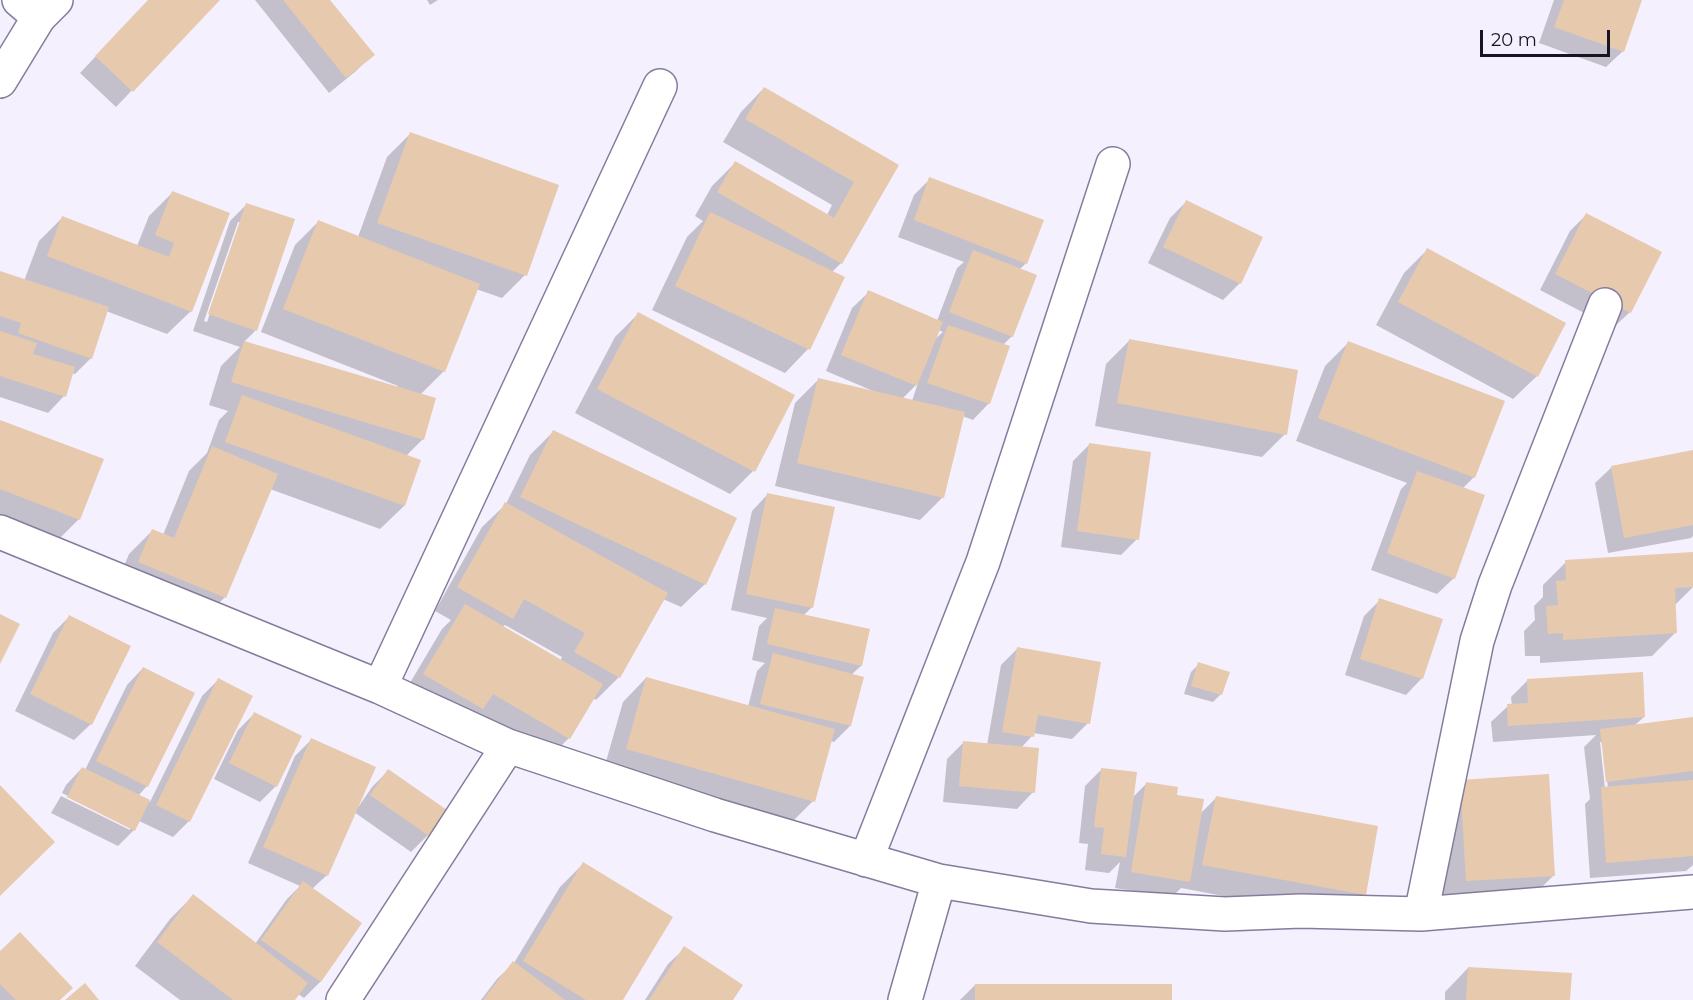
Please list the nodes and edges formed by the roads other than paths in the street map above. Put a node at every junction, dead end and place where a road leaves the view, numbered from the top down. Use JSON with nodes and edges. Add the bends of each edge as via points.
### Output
{"nodes":[{"id":1,"x":38,"y":6,"type":"edge"},
{"id":2,"x":0,"y":81,"type":"edge"},
{"id":3,"x":660,"y":86,"type":"dead end"},
{"id":4,"x":1113,"y":164,"type":"dead end"},
{"id":5,"x":1605,"y":305,"type":"dead end"},
{"id":6,"x":0,"y":532,"type":"edge"},
{"id":7,"x":380,"y":687,"type":"junction"},
{"id":8,"x":508,"y":746,"type":"junction"},
{"id":9,"x":866,"y":860,"type":"junction"},
{"id":10,"x":939,"y":881,"type":"junction"},
{"id":11,"x":1693,"y":892,"type":"edge"},
{"id":12,"x":1421,"y":914,"type":"junction"},
{"id":13,"x":343,"y":1000,"type":"edge"},
{"id":14,"x":905,"y":1000,"type":"edge"}],
"edges":[{"from":1,"to":2,"type":"street"},
{"from":3,"to":7,"type":"street"},
{"from":4,"to":9,"type":"street","via":[[983,562]]},
{"from":5,"to":12,"type":"street","via":[[1476,641]]},
{"from":6,"to":7,"type":"street"},
{"from":7,"to":8,"type":"street"},
{"from":8,"to":9,"type":"street"},
{"from":8,"to":13,"type":"street"},
{"from":9,"to":10,"type":"street"},
{"from":10,"to":12,"type":"street","via":[[1091,906],[1225,914]]},
{"from":10,"to":14,"type":"street"},
{"from":11,"to":12,"type":"street"}]}
